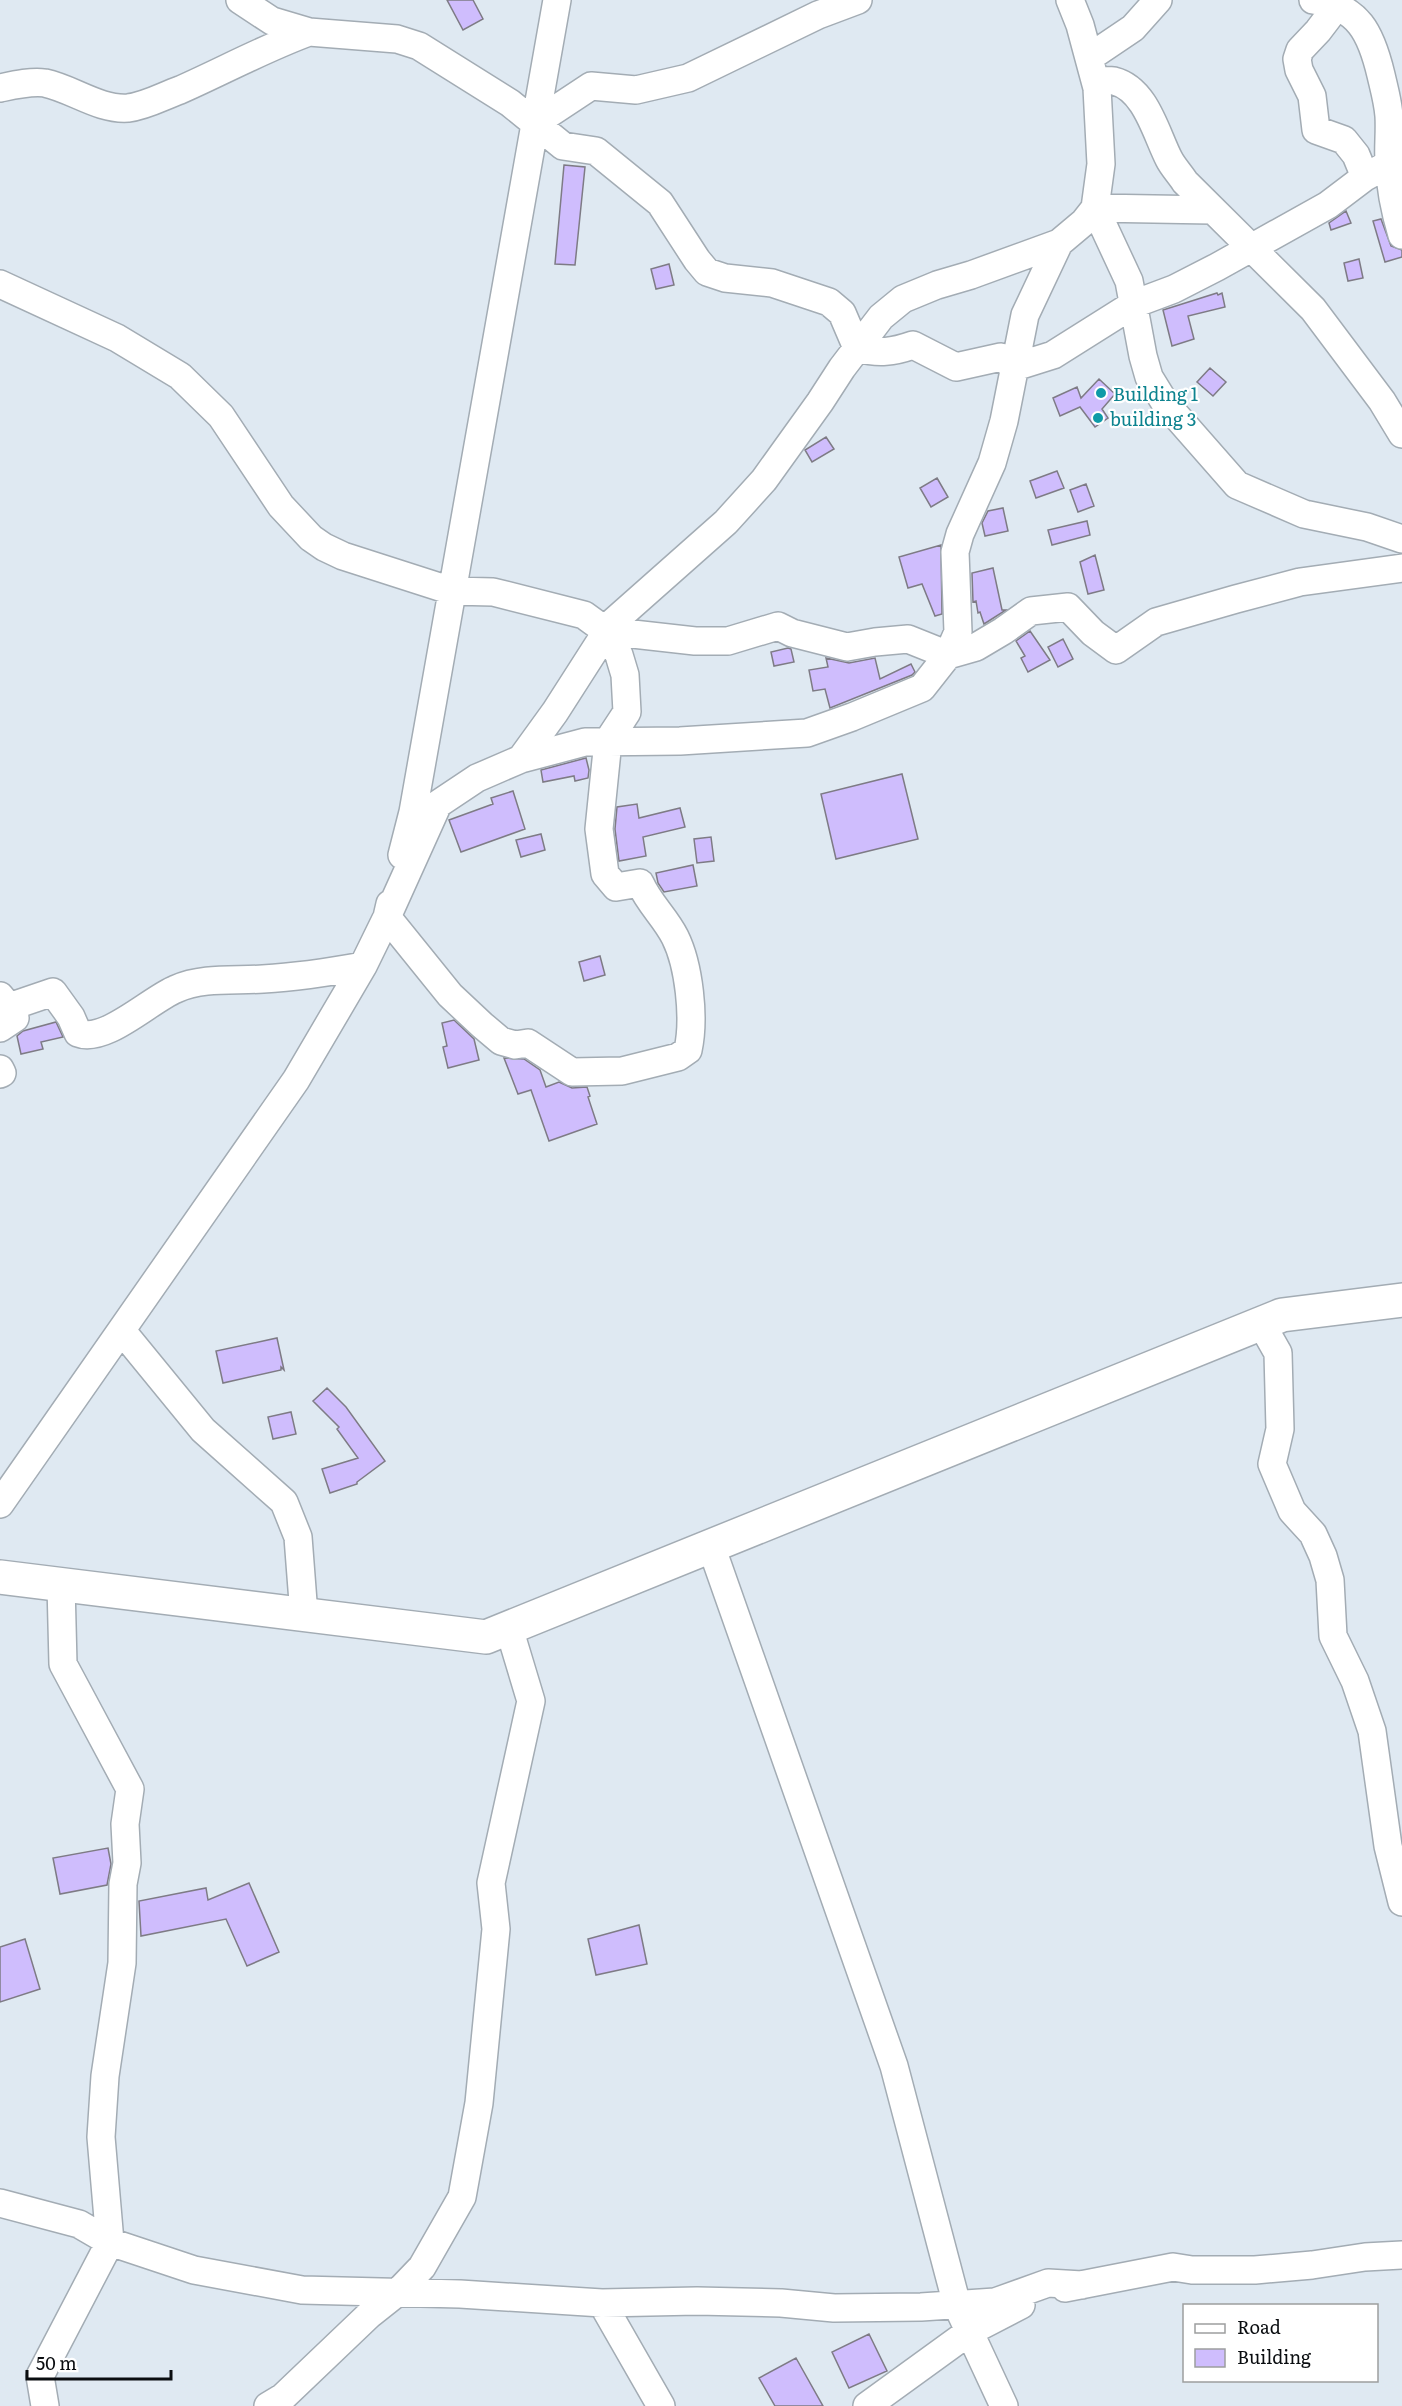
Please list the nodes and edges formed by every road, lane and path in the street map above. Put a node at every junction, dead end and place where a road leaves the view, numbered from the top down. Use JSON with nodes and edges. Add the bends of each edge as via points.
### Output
{"nodes":[{"id":1,"x":240,"y":0,"type":"edge"},
{"id":2,"x":557,"y":0,"type":"edge"},
{"id":3,"x":858,"y":0,"type":"edge"},
{"id":4,"x":1070,"y":0,"type":"edge"},
{"id":5,"x":1158,"y":0,"type":"edge"},
{"id":6,"x":1325,"y":3,"type":"edge"},
{"id":7,"x":309,"y":32,"type":"junction"},
{"id":8,"x":1093,"y":69,"type":"junction"},
{"id":9,"x":0,"y":88,"type":"edge"},
{"id":10,"x":535,"y":123,"type":"junction"},
{"id":11,"x":1396,"y":160,"type":"edge"},
{"id":12,"x":1365,"y":177,"type":"junction"},
{"id":13,"x":1095,"y":208,"type":"junction"},
{"id":14,"x":1212,"y":210,"type":"junction"},
{"id":15,"x":1402,"y":235,"type":"edge"},
{"id":16,"x":1059,"y":243,"type":"junction"},
{"id":17,"x":1251,"y":248,"type":"junction"},
{"id":18,"x":0,"y":284,"type":"edge"},
{"id":19,"x":1134,"y":304,"type":"junction"},
{"id":20,"x":858,"y":348,"type":"junction"},
{"id":21,"x":1015,"y":367,"type":"junction"},
{"id":22,"x":1399,"y":421,"type":"edge"},
{"id":23,"x":1402,"y":539,"type":"edge"},
{"id":24,"x":1402,"y":568,"type":"edge"},
{"id":25,"x":452,"y":591,"type":"junction"},
{"id":26,"x":606,"y":631,"type":"junction"},
{"id":27,"x":948,"y":655,"type":"junction"},
{"id":28,"x":608,"y":741,"type":"junction"},
{"id":29,"x":521,"y":759,"type":"junction"},
{"id":30,"x":387,"y":918,"type":"junction"},
{"id":31,"x":363,"y":966,"type":"junction"},
{"id":32,"x":3,"y":1010,"type":"edge"},
{"id":33,"x":0,"y":1069,"type":"edge"},
{"id":34,"x":0,"y":1074,"type":"edge"},
{"id":35,"x":1402,"y":1300,"type":"edge"},
{"id":36,"x":1261,"y":1323,"type":"junction"},
{"id":37,"x":122,"y":1331,"type":"junction"},
{"id":38,"x":0,"y":1504,"type":"edge"},
{"id":39,"x":711,"y":1546,"type":"junction"},
{"id":40,"x":0,"y":1577,"type":"edge"},
{"id":41,"x":61,"y":1585,"type":"junction"},
{"id":42,"x":304,"y":1615,"type":"junction"},
{"id":43,"x":509,"y":1628,"type":"junction"},
{"id":44,"x":1402,"y":1902,"type":"edge"},
{"id":45,"x":0,"y":2203,"type":"edge"},
{"id":46,"x":110,"y":2242,"type":"junction"},
{"id":47,"x":1402,"y":2255,"type":"edge"},
{"id":48,"x":1082,"y":2285,"type":"junction"},
{"id":49,"x":398,"y":2292,"type":"junction"},
{"id":50,"x":602,"y":2304,"type":"junction"},
{"id":51,"x":957,"y":2305,"type":"junction"},
{"id":52,"x":969,"y":2332,"type":"junction"},
{"id":53,"x":45,"y":2406,"type":"edge"},
{"id":54,"x":268,"y":2406,"type":"edge"},
{"id":55,"x":661,"y":2406,"type":"edge"},
{"id":56,"x":867,"y":2406,"type":"edge"},
{"id":57,"x":1004,"y":2406,"type":"edge"}],
"edges":[{"from":1,"to":7,"type":"street","via":[[272,21]]},
{"from":2,"to":10,"type":"street"},
{"from":3,"to":10,"type":"street","via":[[818,15],[688,78],[636,90],[591,86]]},
{"from":4,"to":8,"type":"street"},
{"from":5,"to":8,"type":"street"},
{"from":6,"to":11,"type":"street","via":[[1366,29],[1375,50]]},
{"from":6,"to":12,"type":"street","via":[[1300,50],[1299,70],[1312,96],[1316,130],[1344,140],[1356,155]]},
{"from":7,"to":9,"type":"street","via":[[146,104],[127,108],[94,102],[43,83]]},
{"from":7,"to":10,"type":"street","via":[[397,39],[419,46]]},
{"from":8,"to":13,"type":"street","via":[[1101,164]]},
{"from":8,"to":14,"type":"street","via":[[1139,100],[1170,162]]},
{"from":10,"to":20,"type":"street","via":[[563,146],[596,151],[660,203],[707,272],[772,283],[829,302],[842,313]]},
{"from":10,"to":25,"type":"street"},
{"from":11,"to":12,"type":"street"},
{"from":11,"to":15,"type":"street"},
{"from":12,"to":17,"type":"street","via":[[1328,205]]},
{"from":13,"to":14,"type":"street"},
{"from":13,"to":16,"type":"street"},
{"from":13,"to":19,"type":"street","via":[[1129,281]]},
{"from":14,"to":17,"type":"street"},
{"from":16,"to":20,"type":"street","via":[[903,299],[881,317]]},
{"from":16,"to":21,"type":"street","via":[[1025,315]]},
{"from":17,"to":19,"type":"street","via":[[1174,290]]},
{"from":17,"to":22,"type":"street","via":[[1313,309]]},
{"from":18,"to":25,"type":"street","via":[[109,334],[180,376],[221,416],[263,482],[311,538],[343,556]]},
{"from":19,"to":21,"type":"street","via":[[1064,350]]},
{"from":19,"to":23,"type":"street","via":[[1149,377],[1165,403],[1237,485],[1304,514]]},
{"from":20,"to":21,"type":"street","via":[[891,352],[914,345],[956,367],[1001,357]]},
{"from":20,"to":26,"type":"street","via":[[764,480],[726,522]]},
{"from":21,"to":27,"type":"street","via":[[992,464],[955,552],[958,632]]},
{"from":24,"to":27,"type":"street","via":[[1300,582],[1190,612],[1156,622],[1116,650],[1092,633],[1068,607],[1031,611],[976,647]]},
{"from":25,"to":26,"type":"street","via":[[493,592],[520,598],[584,615]]},
{"from":25,"to":30,"type":"street","via":[[413,812]]},
{"from":26,"to":27,"type":"street","via":[[728,641],[778,626],[847,647],[908,639]]},
{"from":26,"to":28,"type":"street","via":[[625,675],[627,712]]},
{"from":26,"to":29,"type":"street"},
{"from":27,"to":28,"type":"street","via":[[922,688],[807,733]]},
{"from":28,"to":29,"type":"street","via":[[585,742]]},
{"from":28,"to":30,"type":"street","via":[[599,829],[605,874],[616,887],[640,883],[674,936],[687,974],[691,1038],[688,1050],[678,1057],[622,1071],[572,1072],[528,1043],[501,1041],[450,995]]},
{"from":29,"to":30,"type":"street","via":[[477,778],[438,804]]},
{"from":30,"to":31,"type":"street"},
{"from":31,"to":32,"type":"street","via":[[307,976],[196,983],[177,988],[102,1032],[83,1035],[53,992]]},
{"from":31,"to":37,"type":"street","via":[[296,1080]]},
{"from":33,"to":34,"type":"street"},
{"from":35,"to":36,"type":"main road","via":[[1282,1315]]},
{"from":36,"to":39,"type":"main road"},
{"from":36,"to":44,"type":"street","via":[[1278,1353],[1280,1429],[1272,1464],[1292,1511],[1313,1534],[1323,1556],[1330,1580],[1333,1636],[1355,1681],[1372,1731],[1388,1846]]},
{"from":37,"to":38,"type":"street"},
{"from":37,"to":42,"type":"street","via":[[203,1430],[284,1502],[298,1537]]},
{"from":39,"to":43,"type":"main road"},
{"from":39,"to":51,"type":"street","via":[[894,2066]]},
{"from":40,"to":41,"type":"main road"},
{"from":41,"to":42,"type":"main road"},
{"from":41,"to":46,"type":"street","via":[[63,1664],[130,1789],[125,1824],[122,1963],[105,2076],[101,2137]]},
{"from":42,"to":43,"type":"main road","via":[[486,1637]]},
{"from":43,"to":49,"type":"street","via":[[531,1701],[491,1883],[496,1929],[479,2103],[462,2198],[422,2267]]},
{"from":45,"to":46,"type":"street","via":[[79,2224]]},
{"from":46,"to":49,"type":"street","via":[[194,2270],[302,2290]]},
{"from":46,"to":53,"type":"street","via":[[40,2376]]},
{"from":47,"to":48,"type":"street","via":[[1255,2270],[1173,2267]]},
{"from":48,"to":51,"type":"street","via":[[1048,2283],[994,2302]]},
{"from":48,"to":52,"type":"street","via":[[1048,2292]]},
{"from":49,"to":50,"type":"street"},
{"from":49,"to":54,"type":"street","via":[[283,2397]]},
{"from":50,"to":51,"type":"street","via":[[698,2301],[834,2308]]},
{"from":50,"to":55,"type":"street"},
{"from":51,"to":52,"type":"street"},
{"from":52,"to":56,"type":"street"},
{"from":52,"to":57,"type":"street"}]}
